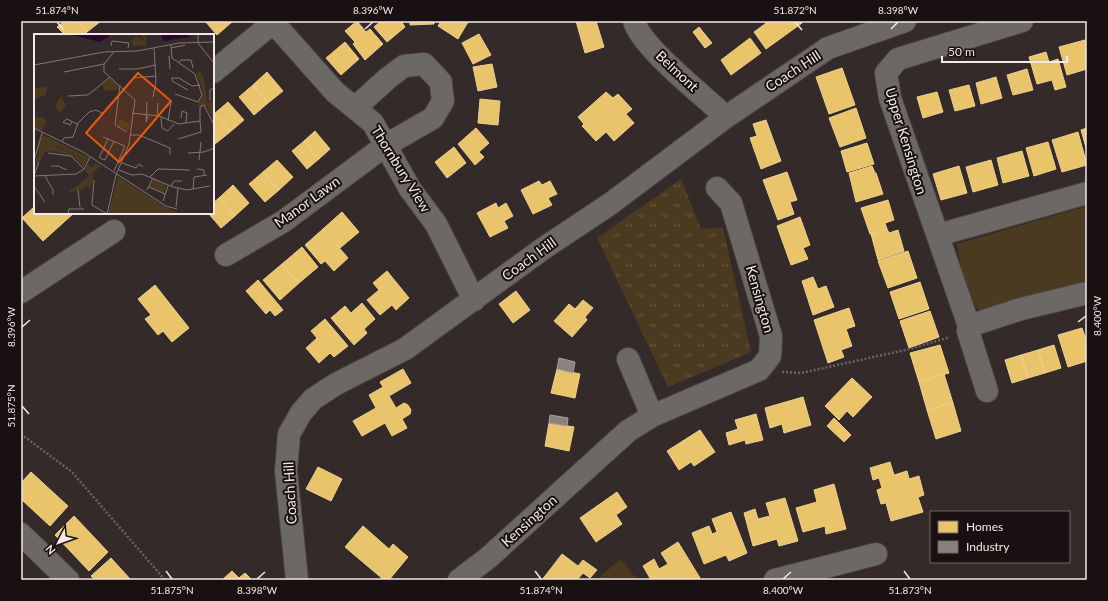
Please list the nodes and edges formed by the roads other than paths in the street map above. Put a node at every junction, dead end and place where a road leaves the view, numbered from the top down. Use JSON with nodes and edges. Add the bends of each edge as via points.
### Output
{"nodes":[{"id":1,"x":634,"y":21,"type":"edge"},
{"id":2,"x":905,"y":21,"type":"edge"},
{"id":3,"x":1022,"y":21,"type":"edge"},
{"id":4,"x":273,"y":22,"type":"edge"},
{"id":5,"x":214,"y":71,"type":"edge"},
{"id":6,"x":356,"y":107,"type":"junction"},
{"id":7,"x":726,"y":117,"type":"junction"},
{"id":8,"x":386,"y":145,"type":"junction"},
{"id":9,"x":717,"y":188,"type":"dead end"},
{"id":10,"x":1087,"y":193,"type":"edge"},
{"id":11,"x":114,"y":231,"type":"dead end"},
{"id":12,"x":938,"y":235,"type":"junction"},
{"id":13,"x":226,"y":256,"type":"dead end"},
{"id":14,"x":21,"y":292,"type":"edge"},
{"id":15,"x":1087,"y":293,"type":"edge"},
{"id":16,"x":474,"y":300,"type":"junction"},
{"id":17,"x":968,"y":329,"type":"junction"},
{"id":18,"x":628,"y":359,"type":"dead end"},
{"id":19,"x":987,"y":391,"type":"dead end"},
{"id":20,"x":652,"y":416,"type":"junction"},
{"id":21,"x":21,"y":534,"type":"edge"},
{"id":22,"x":876,"y":554,"type":"dead end"},
{"id":23,"x":68,"y":580,"type":"edge"},
{"id":24,"x":297,"y":580,"type":"edge"},
{"id":25,"x":459,"y":580,"type":"edge"},
{"id":26,"x":775,"y":580,"type":"edge"}],
"edges":[{"from":1,"to":7,"type":"street","name":"Belmont","via":[[636,29],[647,44]]},
{"from":2,"to":7,"type":"street","name":"Coach Hill","via":[[830,47]]},
{"from":3,"to":12,"type":"street","name":"Upper Kensington","via":[[898,59],[886,73],[890,98]]},
{"from":4,"to":5,"type":"street"},
{"from":4,"to":6,"type":"street","name":"Thornbury View","via":[[335,92]]},
{"from":6,"to":8,"type":"street","name":"Thornbury View","via":[[373,123]]},
{"from":6,"to":8,"type":"street","name":"Manor Lawn","via":[[404,66],[424,64],[441,82],[443,101],[433,118]]},
{"from":7,"to":16,"type":"street","name":"Coach Hill","via":[[610,204],[541,250]]},
{"from":8,"to":13,"type":"street","name":"Manor Lawn","via":[[284,221]]},
{"from":8,"to":16,"type":"street","name":"Thornbury View","via":[[410,188],[436,224]]},
{"from":9,"to":20,"type":"street","name":"Kensington","via":[[731,203],[772,336],[770,356],[759,370]]},
{"from":10,"to":12,"type":"street"},
{"from":11,"to":14,"type":"street"},
{"from":12,"to":17,"type":"street","name":"Upper Kensington"},
{"from":15,"to":17,"type":"street","via":[[1021,309]]},
{"from":16,"to":24,"type":"street","name":"Coach Hill","via":[[405,349],[336,384],[313,399],[301,413],[289,434],[286,471]]},
{"from":17,"to":19,"type":"street","name":"Upper Kensington"},
{"from":18,"to":20,"type":"street"},
{"from":20,"to":25,"type":"street","name":"Kensington","via":[[628,431],[488,558]]},
{"from":21,"to":23,"type":"street"},
{"from":22,"to":26,"type":"street"}]}
